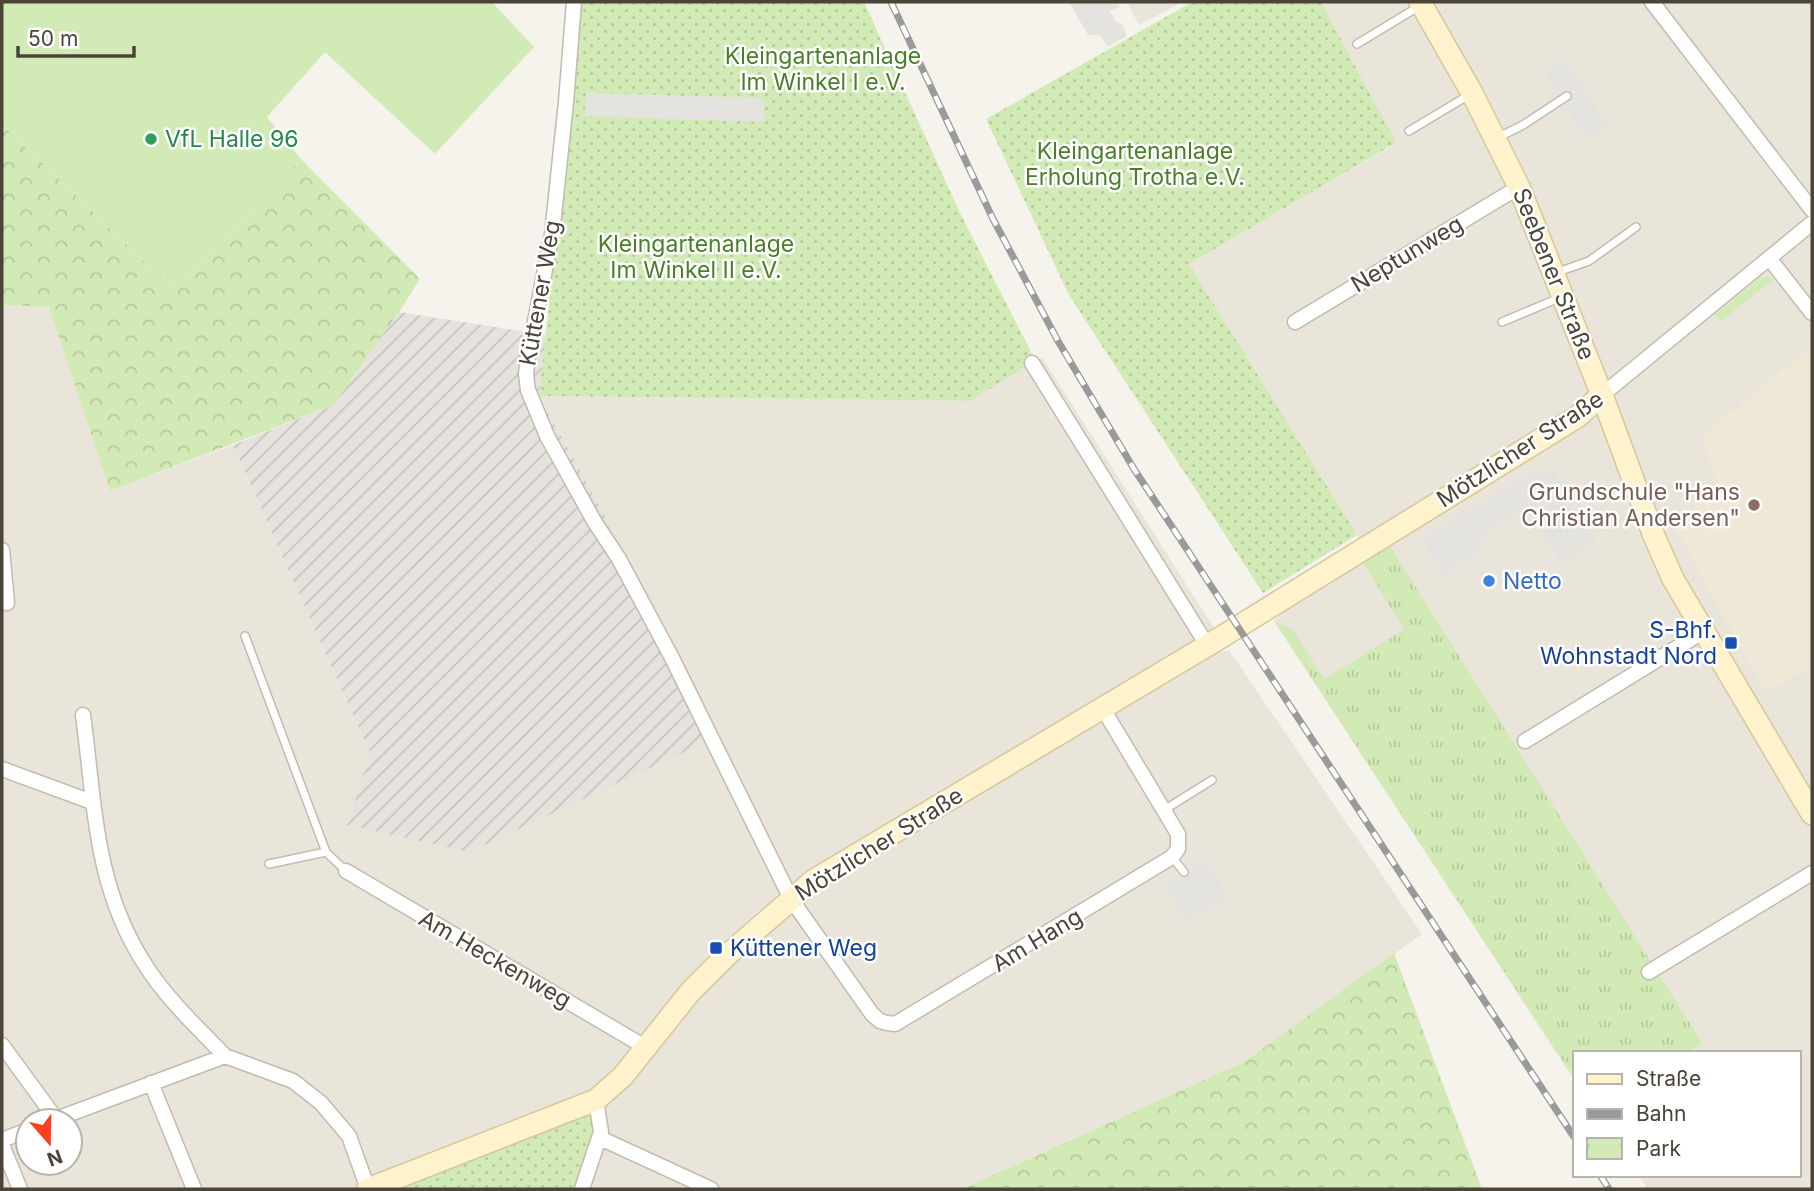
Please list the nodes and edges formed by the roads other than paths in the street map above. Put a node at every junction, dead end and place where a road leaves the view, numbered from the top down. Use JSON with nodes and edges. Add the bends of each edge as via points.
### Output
{"nodes":[{"id":1,"x":574,"y":2,"type":"edge"},
{"id":2,"x":1653,"y":2,"type":"edge"},
{"id":3,"x":1421,"y":3,"type":"edge"},
{"id":4,"x":1357,"y":44,"type":"dead end"},
{"id":5,"x":1472,"y":93,"type":"junction"},
{"id":6,"x":1567,"y":96,"type":"dead end"},
{"id":7,"x":1409,"y":131,"type":"dead end"},
{"id":8,"x":1496,"y":139,"type":"junction"},
{"id":9,"x":1519,"y":187,"type":"junction"},
{"id":10,"x":1812,"y":210,"type":"edge"},
{"id":11,"x":1812,"y":223,"type":"edge"},
{"id":12,"x":1636,"y":227,"type":"dead end"},
{"id":13,"x":1769,"y":258,"type":"junction"},
{"id":14,"x":1554,"y":273,"type":"junction"},
{"id":15,"x":1563,"y":297,"type":"junction"},
{"id":16,"x":1812,"y":313,"type":"edge"},
{"id":17,"x":1295,"y":322,"type":"dead end"},
{"id":18,"x":1502,"y":322,"type":"dead end"},
{"id":19,"x":1032,"y":363,"type":"dead end"},
{"id":20,"x":1602,"y":396,"type":"junction"},
{"id":21,"x":2,"y":550,"type":"edge"},
{"id":22,"x":4,"y":602,"type":"edge"},
{"id":23,"x":1704,"y":631,"type":"junction"},
{"id":24,"x":244,"y":636,"type":"dead end"},
{"id":25,"x":1207,"y":645,"type":"junction"},
{"id":26,"x":1102,"y":707,"type":"junction"},
{"id":27,"x":83,"y":715,"type":"dead end"},
{"id":28,"x":1525,"y":741,"type":"dead end"},
{"id":29,"x":2,"y":769,"type":"edge"},
{"id":30,"x":1212,"y":780,"type":"dead end"},
{"id":31,"x":92,"y":802,"type":"junction"},
{"id":32,"x":1164,"y":810,"type":"junction"},
{"id":33,"x":1812,"y":814,"type":"edge"},
{"id":34,"x":326,"y":852,"type":"junction"},
{"id":35,"x":1172,"y":857,"type":"junction"},
{"id":36,"x":270,"y":864,"type":"dead end"},
{"id":37,"x":345,"y":871,"type":"joint"},
{"id":38,"x":1184,"y":872,"type":"dead end"},
{"id":39,"x":1812,"y":873,"type":"edge"},
{"id":40,"x":791,"y":899,"type":"junction"},
{"id":41,"x":1649,"y":972,"type":"dead end"},
{"id":42,"x":2,"y":1045,"type":"edge"},
{"id":43,"x":645,"y":1046,"type":"junction"},
{"id":44,"x":225,"y":1056,"type":"junction"},
{"id":45,"x":151,"y":1083,"type":"junction"},
{"id":46,"x":596,"y":1100,"type":"junction"},
{"id":47,"x":45,"y":1107,"type":"edge"},
{"id":48,"x":84,"y":1109,"type":"edge"},
{"id":49,"x":600,"y":1138,"type":"junction"},
{"id":50,"x":2,"y":1143,"type":"edge"},
{"id":51,"x":20,"y":1189,"type":"edge"},
{"id":52,"x":194,"y":1189,"type":"edge"},
{"id":53,"x":368,"y":1189,"type":"edge"},
{"id":54,"x":582,"y":1189,"type":"edge"},
{"id":55,"x":711,"y":1189,"type":"edge"}],
"edges":[{"from":1,"to":40,"type":"street","name":"Küttener Weg","via":[[552,234],[528,357],[528,390],[547,436],[666,647]]},
{"from":2,"to":10,"type":"street"},
{"from":3,"to":4,"type":"lane"},
{"from":3,"to":5,"type":"street","name":"Seebener Straße"},
{"from":5,"to":7,"type":"lane"},
{"from":5,"to":8,"type":"street","name":"Seebener Straße"},
{"from":6,"to":8,"type":"lane"},
{"from":8,"to":9,"type":"street","name":"Seebener Straße"},
{"from":9,"to":14,"type":"street","name":"Seebener Straße"},
{"from":9,"to":17,"type":"street","name":"Neptunweg"},
{"from":11,"to":13,"type":"street","name":"Mötzlicher Straße"},
{"from":12,"to":14,"type":"lane","via":[[1588,261]]},
{"from":13,"to":16,"type":"street"},
{"from":13,"to":20,"type":"street","name":"Mötzlicher Straße"},
{"from":14,"to":15,"type":"street","name":"Seebener Straße"},
{"from":15,"to":18,"type":"lane"},
{"from":15,"to":20,"type":"street","name":"Seebener Straße"},
{"from":19,"to":25,"type":"street"},
{"from":20,"to":23,"type":"street","name":"Seebener Straße","via":[[1654,536]]},
{"from":20,"to":25,"type":"street","name":"Mötzlicher Straße","via":[[1577,417]]},
{"from":21,"to":22,"type":"street"},
{"from":23,"to":28,"type":"street"},
{"from":23,"to":33,"type":"street","name":"Seebener Straße"},
{"from":24,"to":34,"type":"lane"},
{"from":25,"to":26,"type":"street","name":"Mötzlicher Straße"},
{"from":26,"to":32,"type":"street"},
{"from":26,"to":40,"type":"street","name":"Mötzlicher Straße","via":[[814,880]]},
{"from":27,"to":31,"type":"street"},
{"from":29,"to":31,"type":"street"},
{"from":30,"to":32,"type":"lane"},
{"from":31,"to":44,"type":"street","via":[[103,866],[132,942],[145,965]]},
{"from":32,"to":35,"type":"street","via":[[1180,841]]},
{"from":34,"to":36,"type":"lane"},
{"from":34,"to":37,"type":"lane"},
{"from":35,"to":38,"type":"lane"},
{"from":35,"to":40,"type":"street","name":"Am Hang","via":[[895,1024],[872,1014]]},
{"from":37,"to":43,"type":"street","name":"Am Heckenweg"},
{"from":39,"to":41,"type":"street"},
{"from":40,"to":43,"type":"street","name":"Mötzlicher Straße","via":[[691,991]]},
{"from":42,"to":47,"type":"street"},
{"from":43,"to":46,"type":"street","name":"Mötzlicher Straße","via":[[614,1086]]},
{"from":44,"to":45,"type":"street"},
{"from":44,"to":53,"type":"street","via":[[293,1081],[321,1103],[349,1136]]},
{"from":45,"to":48,"type":"street"},
{"from":45,"to":52,"type":"street"},
{"from":46,"to":49,"type":"street"},
{"from":46,"to":53,"type":"street"},
{"from":49,"to":54,"type":"street"},
{"from":49,"to":55,"type":"street"},
{"from":50,"to":51,"type":"street"}]}
